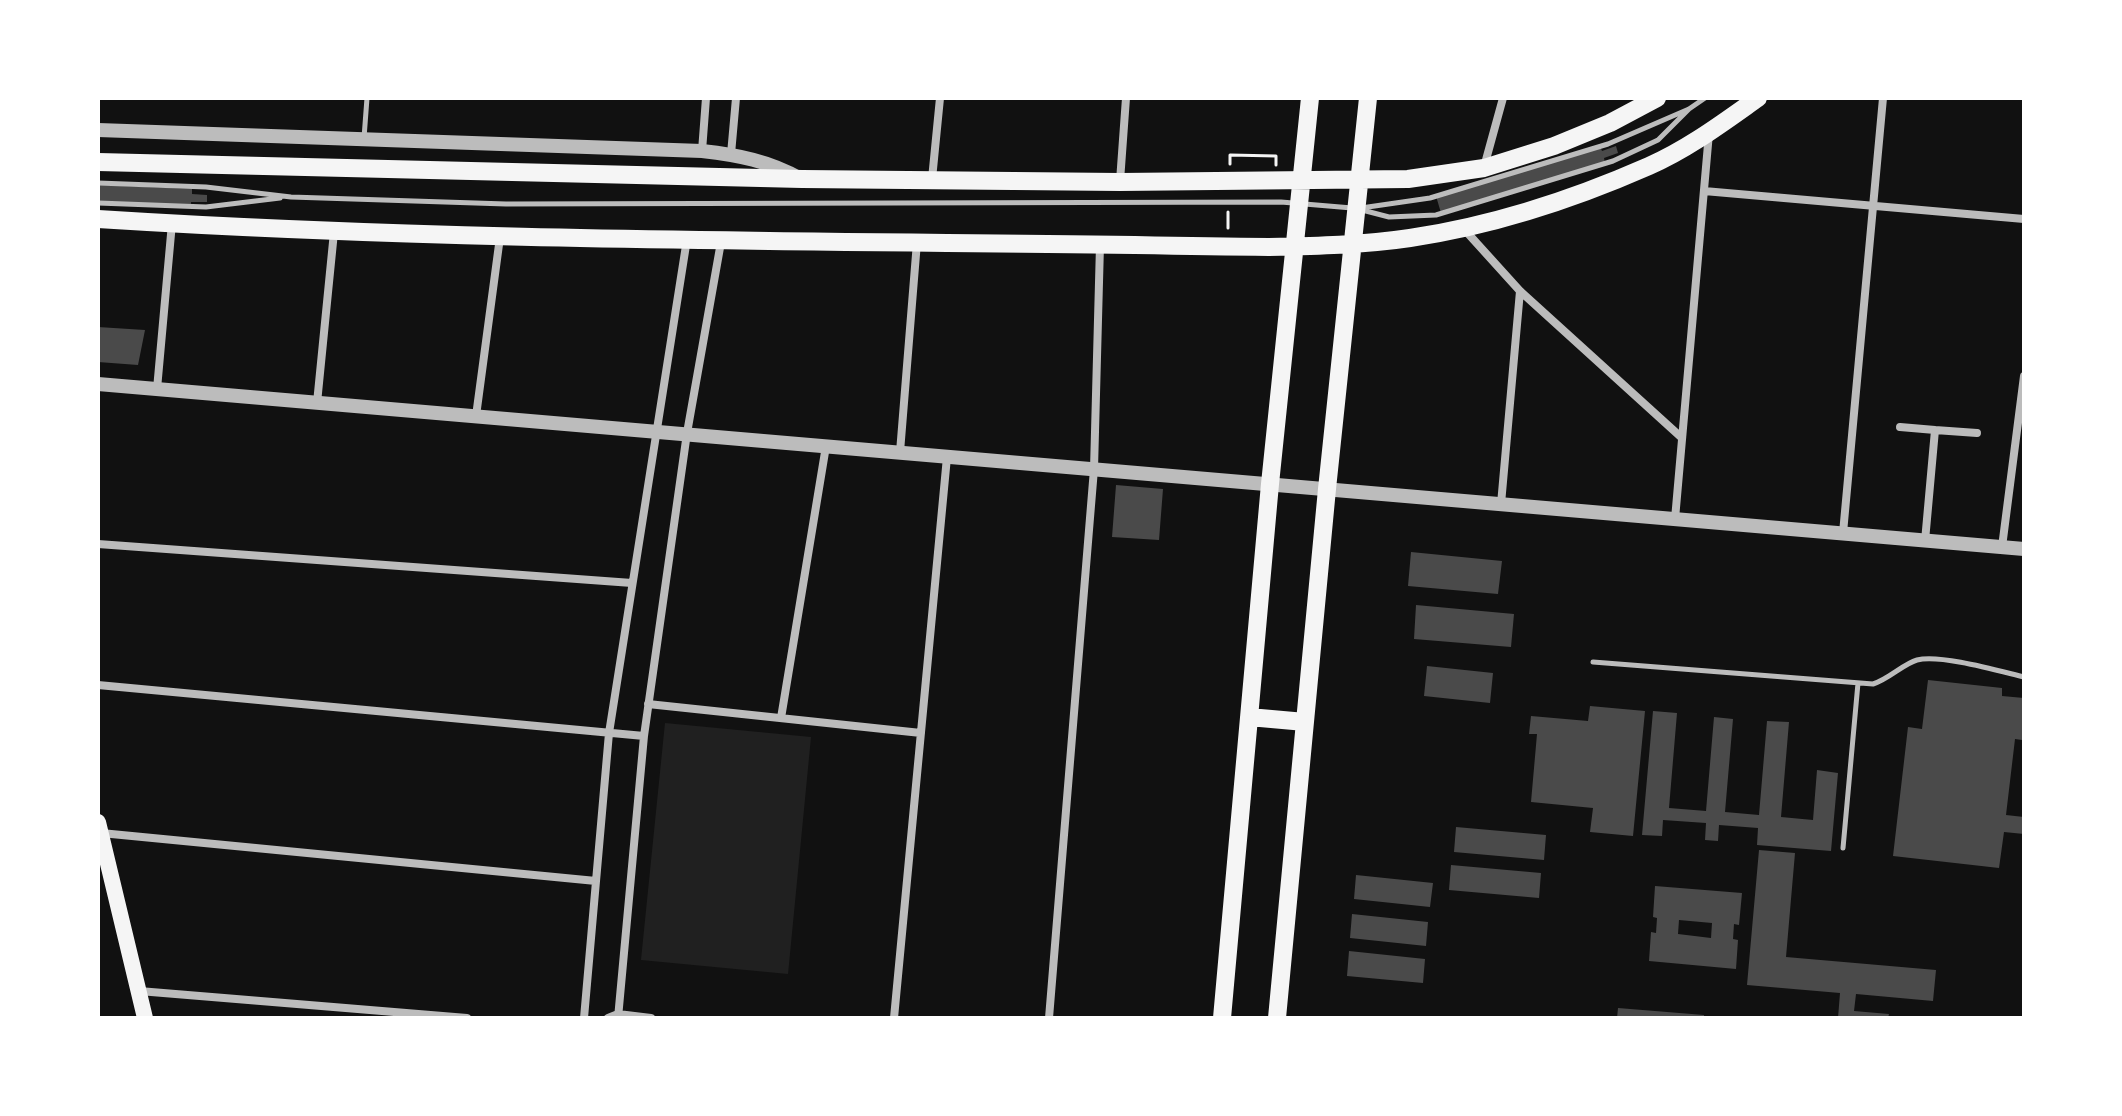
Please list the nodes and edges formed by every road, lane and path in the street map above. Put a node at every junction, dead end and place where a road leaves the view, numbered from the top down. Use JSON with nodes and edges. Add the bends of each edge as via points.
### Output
{"nodes":[{"id":1,"x":367,"y":98,"type":"edge"},
{"id":2,"x":706,"y":98,"type":"edge"},
{"id":3,"x":736,"y":98,"type":"edge"},
{"id":4,"x":940,"y":98,"type":"edge"},
{"id":5,"x":1126,"y":98,"type":"edge"},
{"id":6,"x":1310,"y":98,"type":"edge"},
{"id":7,"x":1368,"y":98,"type":"edge"},
{"id":8,"x":1503,"y":98,"type":"edge"},
{"id":9,"x":1657,"y":98,"type":"edge"},
{"id":10,"x":1705,"y":98,"type":"edge"},
{"id":11,"x":1758,"y":98,"type":"edge"},
{"id":12,"x":1883,"y":98,"type":"edge"},
{"id":13,"x":1689,"y":109,"type":"junction"},
{"id":14,"x":98,"y":130,"type":"edge"},
{"id":15,"x":1710,"y":132,"type":"junction"},
{"id":16,"x":364,"y":139,"type":"junction"},
{"id":17,"x":702,"y":151,"type":"junction"},
{"id":18,"x":731,"y":154,"type":"junction"},
{"id":19,"x":1230,"y":155,"type":"dead end"},
{"id":20,"x":1276,"y":156,"type":"dead end"},
{"id":21,"x":98,"y":162,"type":"edge"},
{"id":22,"x":1484,"y":168,"type":"junction"},
{"id":23,"x":802,"y":179,"type":"junction"},
{"id":24,"x":932,"y":179,"type":"junction"},
{"id":25,"x":1302,"y":180,"type":"junction"},
{"id":26,"x":1358,"y":180,"type":"junction"},
{"id":27,"x":1120,"y":182,"type":"junction"},
{"id":28,"x":98,"y":183,"type":"edge"},
{"id":29,"x":1704,"y":191,"type":"junction"},
{"id":30,"x":291,"y":197,"type":"junction"},
{"id":31,"x":98,"y":203,"type":"edge"},
{"id":32,"x":1300,"y":203,"type":"junction"},
{"id":33,"x":1875,"y":204,"type":"junction"},
{"id":34,"x":1356,"y":209,"type":"junction"},
{"id":35,"x":98,"y":219,"type":"edge"},
{"id":36,"x":2024,"y":219,"type":"edge"},
{"id":37,"x":172,"y":223,"type":"junction"},
{"id":38,"x":1462,"y":228,"type":"junction"},
{"id":39,"x":334,"y":232,"type":"junction"},
{"id":40,"x":500,"y":237,"type":"junction"},
{"id":41,"x":687,"y":239,"type":"junction"},
{"id":42,"x":721,"y":240,"type":"junction"},
{"id":43,"x":917,"y":242,"type":"junction"},
{"id":44,"x":1100,"y":244,"type":"junction"},
{"id":45,"x":1352,"y":244,"type":"junction"},
{"id":46,"x":1296,"y":246,"type":"junction"},
{"id":47,"x":1520,"y":291,"type":"junction"},
{"id":48,"x":2024,"y":376,"type":"edge"},
{"id":49,"x":98,"y":384,"type":"edge"},
{"id":50,"x":157,"y":389,"type":"junction"},
{"id":51,"x":317,"y":403,"type":"junction"},
{"id":52,"x":476,"y":416,"type":"junction"},
{"id":53,"x":1900,"y":427,"type":"dead end"},
{"id":54,"x":1935,"y":430,"type":"junction"},
{"id":55,"x":656,"y":432,"type":"junction"},
{"id":56,"x":687,"y":433,"type":"junction"},
{"id":57,"x":1977,"y":433,"type":"dead end"},
{"id":58,"x":1682,"y":438,"type":"junction"},
{"id":59,"x":826,"y":446,"type":"junction"},
{"id":60,"x":900,"y":452,"type":"junction"},
{"id":61,"x":947,"y":457,"type":"junction"},
{"id":62,"x":1094,"y":469,"type":"junction"},
{"id":63,"x":1270,"y":484,"type":"junction"},
{"id":64,"x":1327,"y":489,"type":"junction"},
{"id":65,"x":1501,"y":504,"type":"junction"},
{"id":66,"x":1675,"y":519,"type":"junction"},
{"id":67,"x":1843,"y":533,"type":"junction"},
{"id":68,"x":1925,"y":541,"type":"junction"},
{"id":69,"x":98,"y":544,"type":"edge"},
{"id":70,"x":2002,"y":547,"type":"junction"},
{"id":71,"x":2024,"y":549,"type":"edge"},
{"id":72,"x":632,"y":583,"type":"junction"},
{"id":73,"x":1593,"y":662,"type":"dead end"},
{"id":74,"x":2024,"y":677,"type":"edge"},
{"id":75,"x":1858,"y":683,"type":"junction"},
{"id":76,"x":98,"y":685,"type":"edge"},
{"id":77,"x":648,"y":704,"type":"junction"},
{"id":78,"x":1249,"y":717,"type":"junction"},
{"id":79,"x":781,"y":718,"type":"junction"},
{"id":80,"x":1305,"y":722,"type":"junction"},
{"id":81,"x":609,"y":733,"type":"junction"},
{"id":82,"x":921,"y":733,"type":"junction"},
{"id":83,"x":644,"y":736,"type":"junction"},
{"id":84,"x":99,"y":828,"type":"edge"},
{"id":85,"x":1843,"y":848,"type":"dead end"},
{"id":86,"x":596,"y":881,"type":"junction"},
{"id":87,"x":139,"y":991,"type":"junction"},
{"id":88,"x":618,"y":1016,"type":"edge"},
{"id":89,"x":145,"y":1018,"type":"edge"},
{"id":90,"x":467,"y":1018,"type":"edge"},
{"id":91,"x":584,"y":1018,"type":"edge"},
{"id":92,"x":608,"y":1018,"type":"edge"},
{"id":93,"x":651,"y":1018,"type":"edge"},
{"id":94,"x":894,"y":1018,"type":"edge"},
{"id":95,"x":1049,"y":1018,"type":"edge"},
{"id":96,"x":1222,"y":1018,"type":"edge"},
{"id":97,"x":1277,"y":1018,"type":"edge"}],
"edges":[{"from":1,"to":16,"type":"lane"},
{"from":2,"to":17,"type":"street"},
{"from":3,"to":18,"type":"street"},
{"from":4,"to":24,"type":"street"},
{"from":5,"to":27,"type":"street"},
{"from":6,"to":25,"type":"main road"},
{"from":7,"to":26,"type":"main road"},
{"from":8,"to":22,"type":"street"},
{"from":9,"to":22,"type":"main road","via":[[1554,146]]},
{"from":10,"to":13,"type":"lane"},
{"from":11,"to":15,"type":"main road"},
{"from":12,"to":33,"type":"street"},
{"from":13,"to":34,"type":"lane","via":[[1608,144],[1445,194]]},
{"from":13,"to":34,"type":"lane","via":[[1658,140],[1613,161],[1436,215],[1389,217]]},
{"from":14,"to":16,"type":"street"},
{"from":15,"to":29,"type":"street"},
{"from":15,"to":38,"type":"main road","via":[[1651,165],[1527,212]]},
{"from":16,"to":17,"type":"street"},
{"from":17,"to":18,"type":"street"},
{"from":18,"to":23,"type":"street","via":[[777,165]]},
{"from":19,"to":20,"type":"path"},
{"from":21,"to":23,"type":"main road"},
{"from":22,"to":26,"type":"main road"},
{"from":23,"to":24,"type":"main road"},
{"from":24,"to":27,"type":"main road"},
{"from":25,"to":26,"type":"main road"},
{"from":25,"to":27,"type":"main road"},
{"from":25,"to":32,"type":"main road"},
{"from":26,"to":34,"type":"main road"},
{"from":28,"to":30,"type":"lane"},
{"from":29,"to":33,"type":"street"},
{"from":29,"to":58,"type":"street"},
{"from":30,"to":31,"type":"lane","via":[[206,207]]},
{"from":30,"to":32,"type":"lane","via":[[506,204]]},
{"from":32,"to":34,"type":"lane"},
{"from":32,"to":46,"type":"main road"},
{"from":33,"to":36,"type":"street"},
{"from":33,"to":67,"type":"street"},
{"from":34,"to":45,"type":"main road"},
{"from":35,"to":37,"type":"main road"},
{"from":37,"to":39,"type":"main road"},
{"from":37,"to":50,"type":"street"},
{"from":38,"to":45,"type":"main road"},
{"from":38,"to":47,"type":"street"},
{"from":39,"to":40,"type":"main road"},
{"from":39,"to":51,"type":"street"},
{"from":40,"to":41,"type":"main road"},
{"from":40,"to":52,"type":"street"},
{"from":41,"to":42,"type":"main road"},
{"from":41,"to":55,"type":"street"},
{"from":42,"to":43,"type":"main road"},
{"from":42,"to":56,"type":"street"},
{"from":43,"to":44,"type":"main road"},
{"from":43,"to":60,"type":"street"},
{"from":44,"to":46,"type":"main road"},
{"from":44,"to":62,"type":"street"},
{"from":45,"to":46,"type":"main road"},
{"from":45,"to":64,"type":"main road"},
{"from":46,"to":63,"type":"main road"},
{"from":47,"to":58,"type":"street"},
{"from":47,"to":65,"type":"street"},
{"from":48,"to":70,"type":"street"},
{"from":49,"to":50,"type":"street"},
{"from":50,"to":51,"type":"street"},
{"from":51,"to":52,"type":"street"},
{"from":52,"to":55,"type":"street"},
{"from":53,"to":54,"type":"street"},
{"from":54,"to":57,"type":"street"},
{"from":54,"to":68,"type":"street"},
{"from":55,"to":56,"type":"street"},
{"from":55,"to":72,"type":"street"},
{"from":56,"to":59,"type":"street"},
{"from":56,"to":77,"type":"street"},
{"from":58,"to":66,"type":"street"},
{"from":59,"to":60,"type":"street"},
{"from":59,"to":79,"type":"street"},
{"from":60,"to":61,"type":"street"},
{"from":61,"to":62,"type":"street"},
{"from":61,"to":82,"type":"street"},
{"from":62,"to":63,"type":"street"},
{"from":62,"to":95,"type":"street"},
{"from":63,"to":64,"type":"street"},
{"from":63,"to":78,"type":"main road"},
{"from":64,"to":65,"type":"street"},
{"from":64,"to":80,"type":"main road"},
{"from":65,"to":66,"type":"street"},
{"from":66,"to":67,"type":"street"},
{"from":67,"to":68,"type":"street"},
{"from":68,"to":70,"type":"street"},
{"from":69,"to":72,"type":"street"},
{"from":70,"to":71,"type":"street"},
{"from":72,"to":81,"type":"street"},
{"from":73,"to":75,"type":"lane"},
{"from":74,"to":75,"type":"lane","via":[[1936,658],[1915,660],[1873,684]]},
{"from":75,"to":85,"type":"lane"},
{"from":76,"to":81,"type":"street"},
{"from":77,"to":79,"type":"street"},
{"from":77,"to":83,"type":"street"},
{"from":78,"to":80,"type":"main road"},
{"from":78,"to":96,"type":"main road"},
{"from":79,"to":82,"type":"street"},
{"from":80,"to":97,"type":"main road"},
{"from":81,"to":83,"type":"street"},
{"from":81,"to":86,"type":"street"},
{"from":82,"to":94,"type":"street"},
{"from":83,"to":88,"type":"street"},
{"from":84,"to":86,"type":"street"},
{"from":84,"to":87,"type":"main road"},
{"from":86,"to":91,"type":"street"},
{"from":87,"to":89,"type":"main road"},
{"from":87,"to":90,"type":"street"},
{"from":88,"to":92,"type":"street"},
{"from":88,"to":93,"type":"street"}]}
